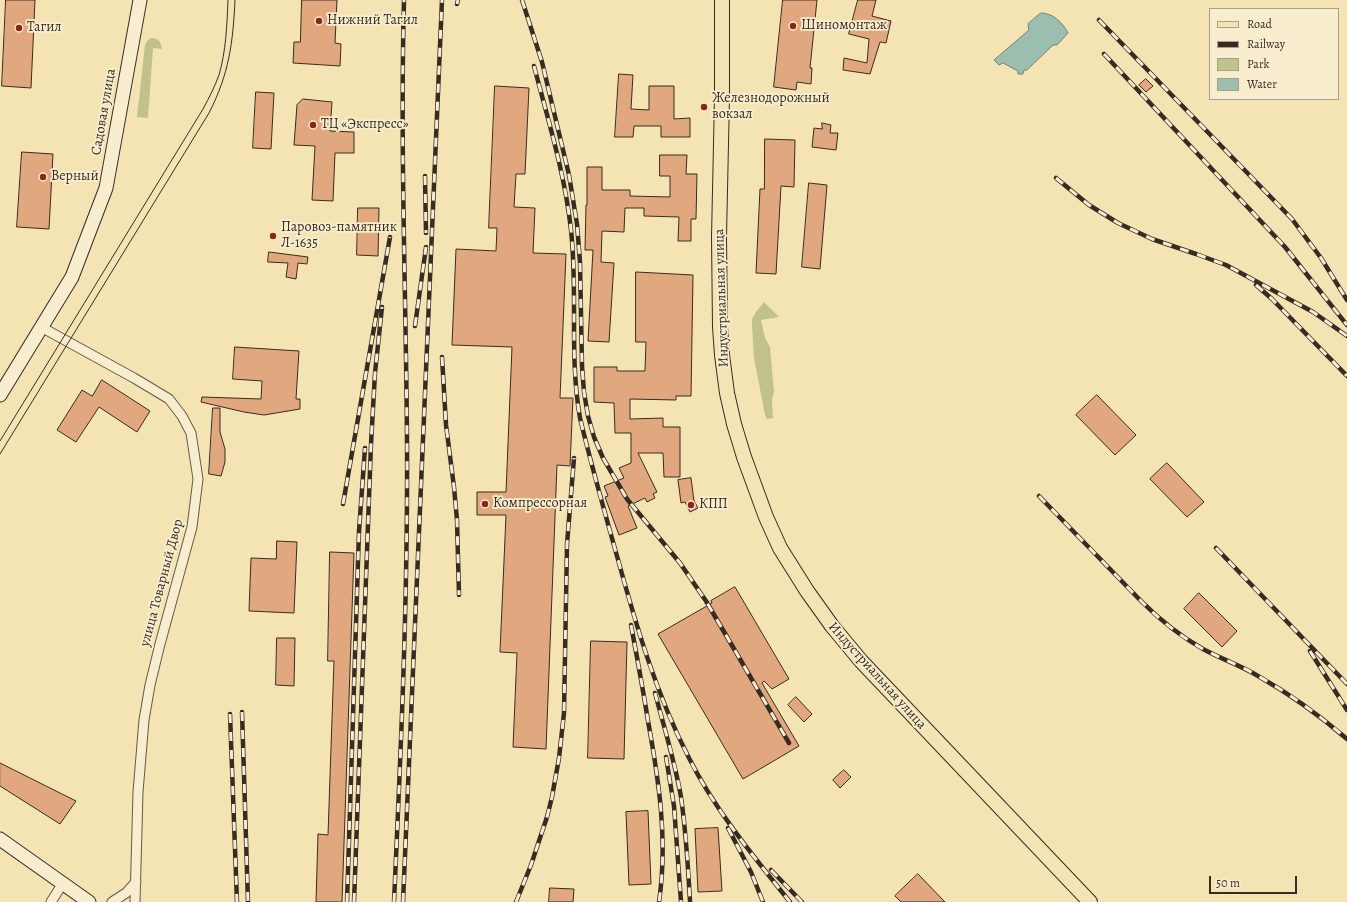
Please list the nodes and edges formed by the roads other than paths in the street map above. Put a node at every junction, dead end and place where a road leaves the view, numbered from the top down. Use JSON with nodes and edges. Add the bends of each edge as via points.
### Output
{"nodes":[{"id":1,"x":140,"y":0,"type":"edge"},
{"id":2,"x":722,"y":0,"type":"edge"},
{"id":3,"x":41,"y":327,"type":"junction"},
{"id":4,"x":0,"y":395,"type":"edge"},
{"id":5,"x":0,"y":839,"type":"edge"},
{"id":6,"x":136,"y":882,"type":"junction"},
{"id":7,"x":63,"y":883,"type":"junction"},
{"id":8,"x":51,"y":902,"type":"edge"},
{"id":9,"x":89,"y":902,"type":"edge"},
{"id":10,"x":112,"y":902,"type":"edge"},
{"id":11,"x":135,"y":902,"type":"edge"},
{"id":12,"x":1090,"y":902,"type":"edge"}],
"edges":[{"from":1,"to":3,"type":"main road","name":"Садовая улица","via":[[106,188],[72,277]]},
{"from":2,"to":12,"type":"main road","name":"Индустриальная улица","via":[[719,237],[722,355],[734,424],[766,517],[780,548],[807,591],[860,661]]},
{"from":3,"to":4,"type":"main road","name":"Садовая улица"},
{"from":3,"to":6,"type":"street","name":"улица Товарный Двор","via":[[169,399],[187,423],[191,433],[198,479],[192,527],[160,644],[144,720],[138,792]]},
{"from":5,"to":7,"type":"main road"},
{"from":6,"to":10,"type":"street","via":[[126,893]]},
{"from":6,"to":11,"type":"street","name":"улица Товарный Двор"},
{"from":7,"to":8,"type":"street"},
{"from":7,"to":9,"type":"main road"}]}
